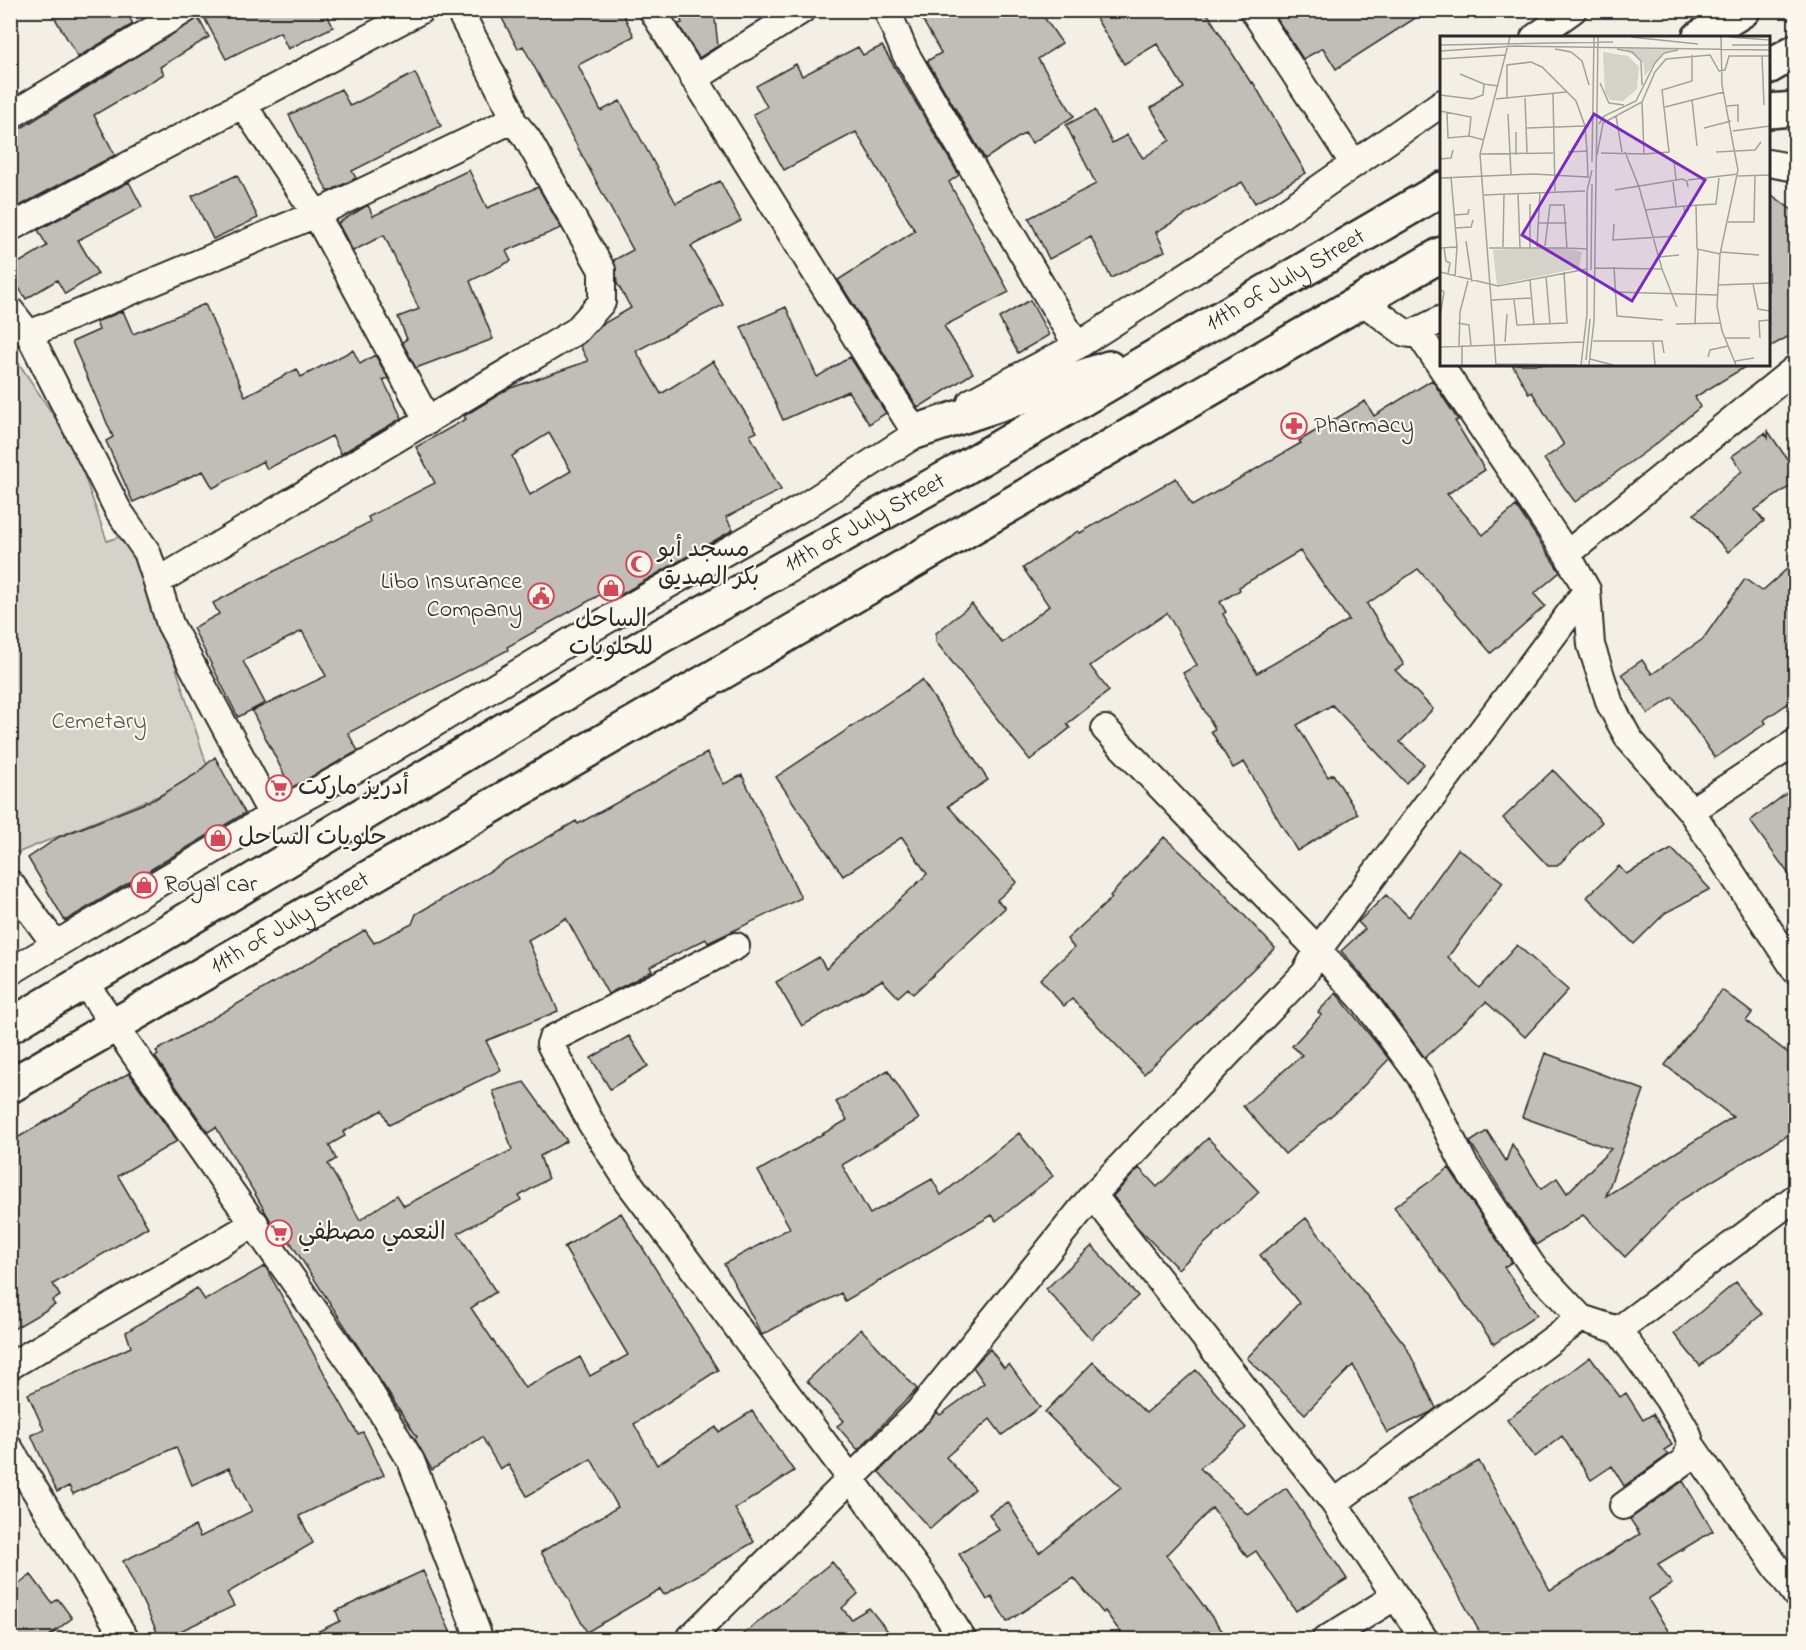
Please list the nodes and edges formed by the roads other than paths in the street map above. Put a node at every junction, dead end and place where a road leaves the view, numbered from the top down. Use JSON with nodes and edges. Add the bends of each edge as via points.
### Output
{"nodes":[{"id":1,"x":185,"y":10,"type":"edge"},
{"id":2,"x":421,"y":10,"type":"edge"},
{"id":3,"x":459,"y":10,"type":"edge"},
{"id":4,"x":652,"y":10,"type":"edge"},
{"id":5,"x":802,"y":10,"type":"edge"},
{"id":6,"x":887,"y":10,"type":"edge"},
{"id":7,"x":1253,"y":10,"type":"edge"},
{"id":8,"x":1573,"y":10,"type":"edge"},
{"id":9,"x":1743,"y":10,"type":"edge"},
{"id":10,"x":1537,"y":36,"type":"edge"},
{"id":11,"x":1702,"y":36,"type":"edge"},
{"id":12,"x":1796,"y":51,"type":"edge"},
{"id":13,"x":1770,"y":66,"type":"edge"},
{"id":14,"x":694,"y":79,"type":"junction"},
{"id":15,"x":1440,"y":104,"type":"edge"},
{"id":16,"x":243,"y":105,"type":"junction"},
{"id":17,"x":1796,"y":109,"type":"edge"},
{"id":18,"x":1770,"y":111,"type":"edge"},
{"id":19,"x":10,"y":116,"type":"edge"},
{"id":20,"x":512,"y":120,"type":"junction"},
{"id":21,"x":1770,"y":163,"type":"edge"},
{"id":22,"x":1354,"y":164,"type":"junction"},
{"id":23,"x":1796,"y":168,"type":"edge"},
{"id":24,"x":1440,"y":190,"type":"edge"},
{"id":25,"x":316,"y":214,"type":"junction"},
{"id":26,"x":10,"y":228,"type":"edge"},
{"id":27,"x":1440,"y":255,"type":"edge"},
{"id":28,"x":1359,"y":299,"type":"junction"},
{"id":29,"x":10,"y":310,"type":"edge"},
{"id":30,"x":1440,"y":320,"type":"edge"},
{"id":31,"x":1417,"y":331,"type":"junction"},
{"id":32,"x":29,"y":333,"type":"junction"},
{"id":33,"x":1077,"y":346,"type":"junction"},
{"id":34,"x":1171,"y":348,"type":"junction"},
{"id":35,"x":1440,"y":365,"type":"edge"},
{"id":36,"x":1441,"y":366,"type":"edge"},
{"id":37,"x":1796,"y":368,"type":"edge"},
{"id":38,"x":428,"y":421,"type":"junction"},
{"id":39,"x":915,"y":432,"type":"junction"},
{"id":40,"x":1567,"y":554,"type":"junction"},
{"id":41,"x":157,"y":582,"type":"junction"},
{"id":42,"x":1587,"y":590,"type":"junction"},
{"id":43,"x":1105,"y":729,"type":"dead end"},
{"id":44,"x":1796,"y":742,"type":"edge"},
{"id":45,"x":1691,"y":811,"type":"junction"},
{"id":46,"x":272,"y":815,"type":"junction"},
{"id":47,"x":10,"y":883,"type":"edge"},
{"id":48,"x":55,"y":944,"type":"junction"},
{"id":49,"x":736,"y":946,"type":"dead end"},
{"id":50,"x":1318,"y":950,"type":"junction"},
{"id":51,"x":1796,"y":971,"type":"edge"},
{"id":52,"x":10,"y":972,"type":"edge"},
{"id":53,"x":84,"y":982,"type":"junction"},
{"id":54,"x":10,"y":1026,"type":"edge"},
{"id":55,"x":113,"y":1026,"type":"junction"},
{"id":56,"x":10,"y":1086,"type":"edge"},
{"id":57,"x":1093,"y":1195,"type":"junction"},
{"id":58,"x":1796,"y":1197,"type":"edge"},
{"id":59,"x":255,"y":1223,"type":"junction"},
{"id":60,"x":1581,"y":1318,"type":"junction"},
{"id":61,"x":1618,"y":1330,"type":"junction"},
{"id":62,"x":10,"y":1366,"type":"edge"},
{"id":63,"x":1692,"y":1446,"type":"junction"},
{"id":64,"x":10,"y":1449,"type":"edge"},
{"id":65,"x":852,"y":1479,"type":"junction"},
{"id":66,"x":1334,"y":1503,"type":"junction"},
{"id":67,"x":1623,"y":1506,"type":"dead end"},
{"id":68,"x":1392,"y":1591,"type":"junction"},
{"id":69,"x":1796,"y":1595,"type":"edge"},
{"id":70,"x":126,"y":1640,"type":"edge"},
{"id":71,"x":480,"y":1640,"type":"edge"},
{"id":72,"x":688,"y":1640,"type":"edge"},
{"id":73,"x":963,"y":1640,"type":"edge"},
{"id":74,"x":1325,"y":1640,"type":"edge"},
{"id":75,"x":1425,"y":1640,"type":"edge"}],
"edges":[{"from":1,"to":19,"type":"street"},
{"from":2,"to":16,"type":"street"},
{"from":3,"to":20,"type":"street"},
{"from":4,"to":14,"type":"street"},
{"from":5,"to":14,"type":"street"},
{"from":6,"to":33,"type":"street","via":[[905,53]]},
{"from":7,"to":22,"type":"street"},
{"from":8,"to":10,"type":"street"},
{"from":9,"to":11,"type":"highway"},
{"from":12,"to":13,"type":"highway"},
{"from":14,"to":39,"type":"street"},
{"from":15,"to":22,"type":"street"},
{"from":16,"to":25,"type":"street"},
{"from":16,"to":26,"type":"street"},
{"from":17,"to":18,"type":"highway"},
{"from":20,"to":25,"type":"street"},
{"from":20,"to":38,"type":"street","via":[[527,138],[602,270],[602,302],[576,331]]},
{"from":21,"to":23,"type":"street"},
{"from":22,"to":33,"type":"street"},
{"from":24,"to":34,"type":"highway","name":"11th of July Street"},
{"from":25,"to":32,"type":"street"},
{"from":25,"to":38,"type":"street"},
{"from":27,"to":28,"type":"highway","name":"11th of July Street"},
{"from":28,"to":31,"type":"street","via":[[1405,333]]},
{"from":28,"to":55,"type":"highway","name":"11th of July Street"},
{"from":29,"to":32,"type":"street"},
{"from":30,"to":31,"type":"street"},
{"from":31,"to":35,"type":"street"},
{"from":32,"to":41,"type":"street","via":[[118,510],[147,552]]},
{"from":33,"to":39,"type":"street"},
{"from":34,"to":39,"type":"highway"},
{"from":34,"to":53,"type":"highway","name":"11th of July Street","via":[[659,637]]},
{"from":36,"to":40,"type":"street"},
{"from":37,"to":40,"type":"street"},
{"from":38,"to":41,"type":"street"},
{"from":39,"to":46,"type":"street","via":[[805,506]]},
{"from":40,"to":42,"type":"street"},
{"from":41,"to":46,"type":"street","via":[[170,624]]},
{"from":42,"to":45,"type":"street","via":[[1590,645],[1610,704],[1629,739]]},
{"from":42,"to":50,"type":"street"},
{"from":43,"to":50,"type":"street"},
{"from":44,"to":45,"type":"street"},
{"from":45,"to":51,"type":"street"},
{"from":46,"to":48,"type":"street"},
{"from":47,"to":48,"type":"street"},
{"from":48,"to":52,"type":"street"},
{"from":49,"to":65,"type":"street","via":[[552,1039],[550,1044],[591,1123],[629,1183]]},
{"from":50,"to":57,"type":"street","via":[[1305,973]]},
{"from":50,"to":60,"type":"street","via":[[1365,1002],[1420,1076],[1478,1186],[1533,1267]]},
{"from":53,"to":54,"type":"highway","name":"11th of July Street"},
{"from":53,"to":55,"type":"street"},
{"from":55,"to":56,"type":"highway","name":"11th of July Street"},
{"from":55,"to":59,"type":"street"},
{"from":57,"to":65,"type":"street","via":[[920,1411]]},
{"from":57,"to":66,"type":"street"},
{"from":58,"to":61,"type":"street"},
{"from":59,"to":62,"type":"street"},
{"from":59,"to":71,"type":"street","via":[[359,1374],[411,1461]]},
{"from":60,"to":61,"type":"street"},
{"from":60,"to":66,"type":"street"},
{"from":61,"to":63,"type":"street","via":[[1668,1399]]},
{"from":63,"to":67,"type":"street","via":[[1685,1461]]},
{"from":63,"to":69,"type":"street"},
{"from":64,"to":70,"type":"street"},
{"from":65,"to":72,"type":"street"},
{"from":65,"to":73,"type":"street"},
{"from":66,"to":68,"type":"street"},
{"from":68,"to":74,"type":"street","via":[[1388,1601]]},
{"from":68,"to":75,"type":"street"}]}
